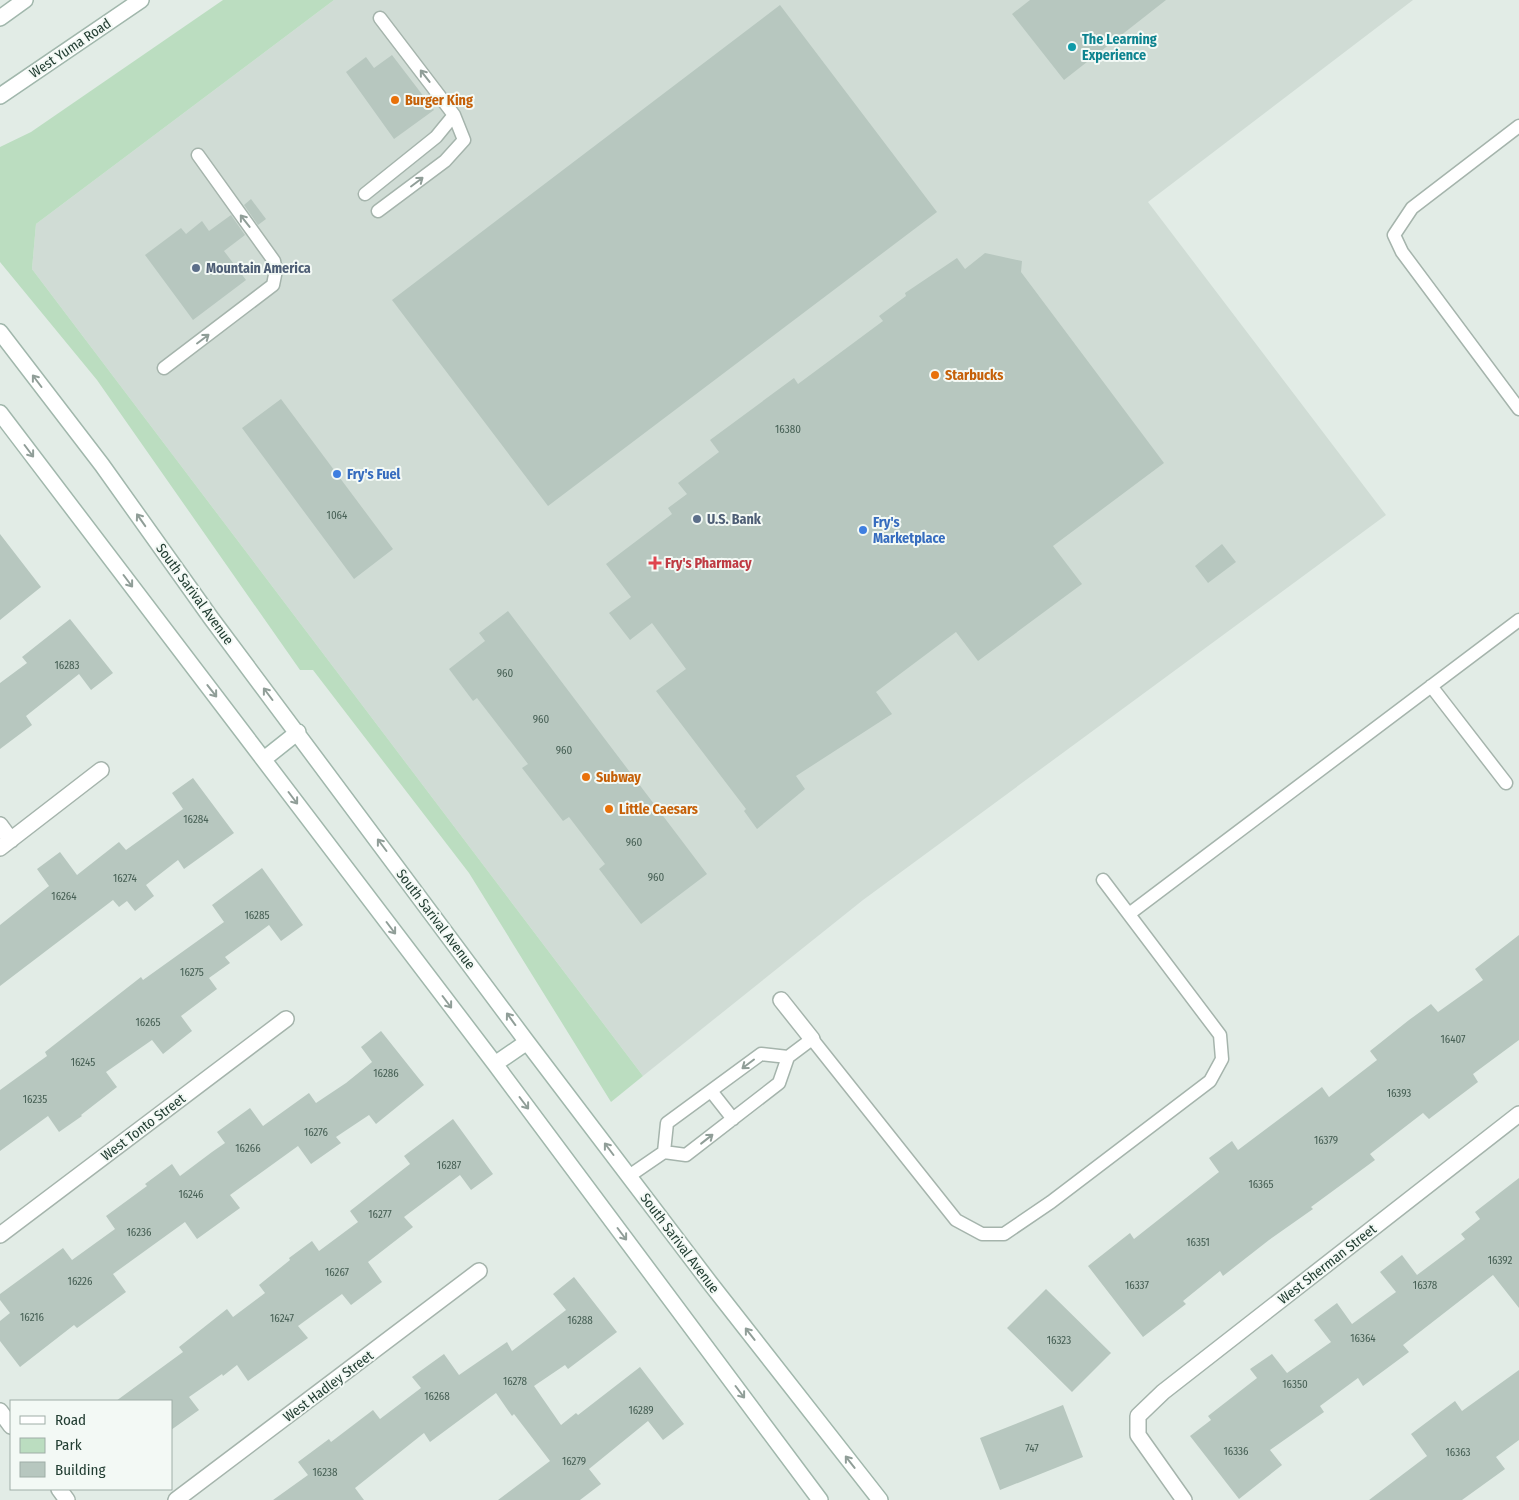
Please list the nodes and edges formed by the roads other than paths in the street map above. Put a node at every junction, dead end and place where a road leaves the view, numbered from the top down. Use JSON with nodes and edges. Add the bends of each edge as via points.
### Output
{"nodes":[{"id":1,"x":25,"y":0,"type":"edge"},
{"id":2,"x":141,"y":0,"type":"edge"},
{"id":3,"x":0,"y":18,"type":"edge"},
{"id":4,"x":380,"y":18,"type":"dead end"},
{"id":5,"x":0,"y":96,"type":"edge"},
{"id":6,"x":454,"y":115,"type":"junction"},
{"id":7,"x":1519,"y":126,"type":"edge"},
{"id":8,"x":198,"y":155,"type":"dead end"},
{"id":9,"x":365,"y":194,"type":"dead end"},
{"id":10,"x":378,"y":211,"type":"dead end"},
{"id":11,"x":0,"y":332,"type":"edge"},
{"id":12,"x":164,"y":368,"type":"dead end"},
{"id":13,"x":1519,"y":409,"type":"edge"},
{"id":14,"x":0,"y":413,"type":"edge"},
{"id":15,"x":1519,"y":620,"type":"edge"},
{"id":16,"x":1431,"y":686,"type":"junction"},
{"id":17,"x":298,"y":732,"type":"junction"},
{"id":18,"x":264,"y":759,"type":"junction"},
{"id":19,"x":101,"y":770,"type":"dead end"},
{"id":20,"x":1506,"y":783,"type":"dead end"},
{"id":21,"x":0,"y":825,"type":"edge"},
{"id":22,"x":5,"y":844,"type":"edge"},
{"id":23,"x":1103,"y":880,"type":"dead end"},
{"id":24,"x":1129,"y":914,"type":"junction"},
{"id":25,"x":781,"y":1000,"type":"dead end"},
{"id":26,"x":286,"y":1019,"type":"dead end"},
{"id":27,"x":812,"y":1039,"type":"junction"},
{"id":28,"x":527,"y":1042,"type":"junction"},
{"id":29,"x":788,"y":1057,"type":"junction"},
{"id":30,"x":495,"y":1064,"type":"junction"},
{"id":31,"x":711,"y":1091,"type":"junction"},
{"id":32,"x":1519,"y":1114,"type":"edge"},
{"id":33,"x":733,"y":1118,"type":"junction"},
{"id":34,"x":664,"y":1152,"type":"junction"},
{"id":35,"x":629,"y":1176,"type":"junction"},
{"id":36,"x":0,"y":1235,"type":"edge"},
{"id":37,"x":479,"y":1271,"type":"dead end"},
{"id":38,"x":0,"y":1411,"type":"edge"},
{"id":39,"x":10,"y":1425,"type":"edge"},
{"id":40,"x":176,"y":1500,"type":"edge"},
{"id":41,"x":820,"y":1500,"type":"edge"},
{"id":42,"x":880,"y":1500,"type":"edge"},
{"id":43,"x":1184,"y":1500,"type":"edge"}],
"edges":[{"from":1,"to":3,"type":"main road"},
{"from":2,"to":5,"type":"main road","name":"West Yuma Road"},
{"from":6,"to":4,"type":"lane","one_way":true},
{"from":6,"to":9,"type":"lane","via":[[436,137]]},
{"from":10,"to":6,"type":"lane","one_way":true,"via":[[445,161],[464,140]]},
{"from":7,"to":13,"type":"lane","via":[[1412,208],[1394,235],[1402,252]]},
{"from":12,"to":8,"type":"lane","one_way":true,"via":[[273,285],[276,270],[274,261]]},
{"from":17,"to":11,"type":"main road","name":"South Sarival Avenue","one_way":true},
{"from":14,"to":18,"type":"main road","one_way":true},
{"from":15,"to":16,"type":"lane"},
{"from":16,"to":20,"type":"lane"},
{"from":16,"to":24,"type":"lane"},
{"from":17,"to":18,"type":"main road"},
{"from":28,"to":17,"type":"main road","name":"South Sarival Avenue","one_way":true},
{"from":18,"to":30,"type":"main road","one_way":true},
{"from":19,"to":22,"type":"main road"},
{"from":21,"to":22,"type":"main road"},
{"from":23,"to":24,"type":"lane"},
{"from":24,"to":27,"type":"lane","via":[[1220,1035],[1222,1059],[1210,1082],[1004,1234],[982,1234],[956,1220]]},
{"from":25,"to":27,"type":"main road"},
{"from":26,"to":36,"type":"main road","name":"West Tonto Street"},
{"from":27,"to":29,"type":"lane"},
{"from":28,"to":30,"type":"main road"},
{"from":35,"to":28,"type":"main road","name":"South Sarival Avenue","one_way":true},
{"from":29,"to":31,"type":"lane","one_way":true,"via":[[761,1054]]},
{"from":29,"to":33,"type":"lane","via":[[779,1083]]},
{"from":30,"to":41,"type":"main road","one_way":true},
{"from":31,"to":33,"type":"lane"},
{"from":31,"to":34,"type":"lane","via":[[667,1124]]},
{"from":32,"to":43,"type":"main road","name":"West Sherman Street","via":[[1163,1392],[1138,1416],[1138,1435]]},
{"from":34,"to":33,"type":"lane","one_way":true,"via":[[686,1155]]},
{"from":34,"to":35,"type":"lane"},
{"from":42,"to":35,"type":"main road","name":"South Sarival Avenue","one_way":true},
{"from":37,"to":40,"type":"main road","name":"West Hadley Street"},
{"from":38,"to":39,"type":"main road"}]}
